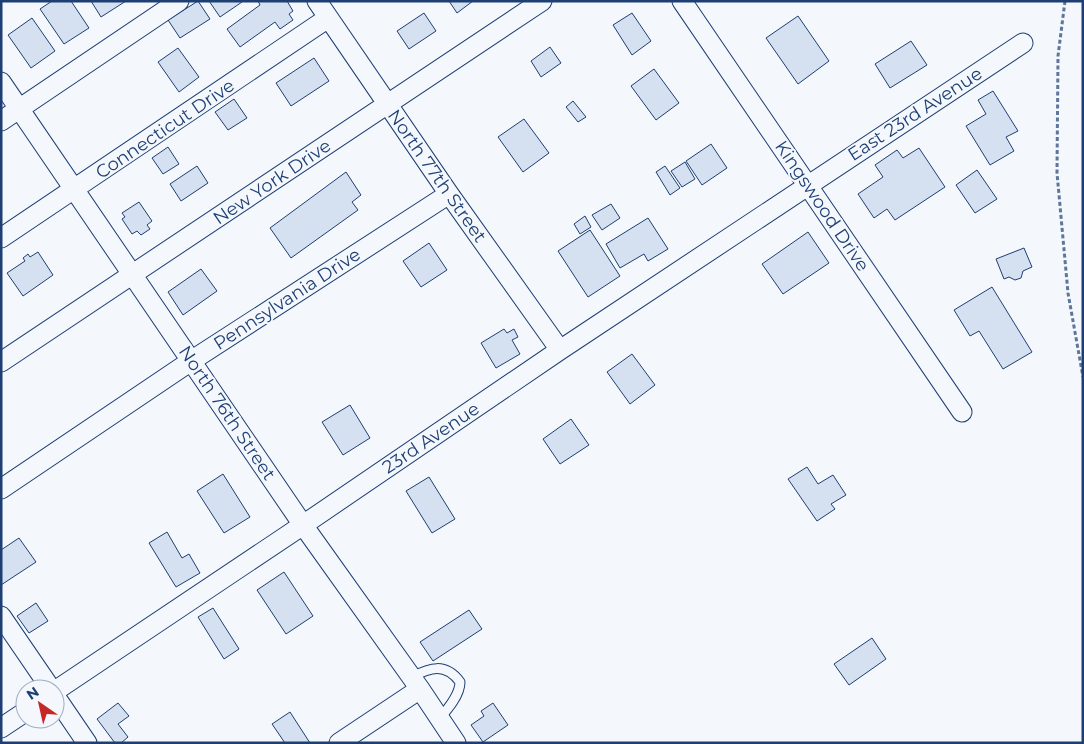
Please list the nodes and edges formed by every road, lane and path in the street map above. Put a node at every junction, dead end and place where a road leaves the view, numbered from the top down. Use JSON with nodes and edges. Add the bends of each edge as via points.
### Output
{"nodes":[{"id":1,"x":179,"y":1,"type":"edge"},
{"id":2,"x":317,"y":1,"type":"edge"},
{"id":3,"x":542,"y":1,"type":"edge"},
{"id":4,"x":682,"y":1,"type":"edge"},
{"id":5,"x":1065,"y":1,"type":"edge"},
{"id":6,"x":328,"y":18,"type":"junction"},
{"id":7,"x":1023,"y":43,"type":"dead end"},
{"id":8,"x":1,"y":82,"type":"edge"},
{"id":9,"x":387,"y":105,"type":"junction"},
{"id":10,"x":20,"y":109,"type":"junction"},
{"id":11,"x":1,"y":121,"type":"edge"},
{"id":12,"x":808,"y":184,"type":"junction"},
{"id":13,"x":75,"y":190,"type":"junction"},
{"id":14,"x":449,"y":194,"type":"junction"},
{"id":15,"x":1,"y":238,"type":"edge"},
{"id":16,"x":133,"y":275,"type":"junction"},
{"id":17,"x":560,"y":350,"type":"junction"},
{"id":18,"x":191,"y":361,"type":"junction"},
{"id":19,"x":1,"y":362,"type":"edge"},
{"id":20,"x":1083,"y":377,"type":"edge"},
{"id":21,"x":962,"y":412,"type":"dead end"},
{"id":22,"x":1,"y":489,"type":"edge"},
{"id":23,"x":303,"y":525,"type":"junction"},
{"id":24,"x":1,"y":616,"type":"edge"},
{"id":25,"x":43,"y":679,"type":"edge"},
{"id":26,"x":415,"y":683,"type":"junction"},
{"id":27,"x":65,"y":684,"type":"edge"},
{"id":28,"x":65,"y":711,"type":"edge"},
{"id":29,"x":15,"y":719,"type":"edge"},
{"id":30,"x":440,"y":719,"type":"junction"},
{"id":31,"x":1,"y":728,"type":"edge"},
{"id":32,"x":87,"y":743,"type":"edge"},
{"id":33,"x":339,"y":743,"type":"edge"},
{"id":34,"x":456,"y":743,"type":"edge"}],
"edges":[{"from":1,"to":10,"type":"street"},
{"from":2,"to":6,"type":"street","name":"North 77th Street"},
{"from":3,"to":9,"type":"street","name":"New York Drive"},
{"from":4,"to":12,"type":"street","name":"Kingswood Drive"},
{"from":5,"to":20,"type":"path","via":[[1058,56],[1057,173],[1068,292]]},
{"from":6,"to":9,"type":"street","name":"North 77th Street"},
{"from":6,"to":13,"type":"street","name":"Connecticut Drive"},
{"from":7,"to":12,"type":"street","name":"East 23rd Avenue"},
{"from":8,"to":10,"type":"street","name":"North 76th Street"},
{"from":9,"to":14,"type":"street","name":"North 77th Street"},
{"from":9,"to":16,"type":"street","name":"New York Drive"},
{"from":10,"to":11,"type":"street"},
{"from":10,"to":13,"type":"street","name":"North 76th Street"},
{"from":12,"to":17,"type":"street","name":"23rd Avenue"},
{"from":12,"to":21,"type":"street","name":"Kingswood Drive"},
{"from":13,"to":15,"type":"street","name":"Connecticut Drive"},
{"from":13,"to":16,"type":"street","name":"North 76th Street"},
{"from":14,"to":17,"type":"street","name":"North 77th Street"},
{"from":14,"to":18,"type":"street","name":"Pennsylvania Drive"},
{"from":16,"to":18,"type":"street","name":"North 76th Street"},
{"from":16,"to":19,"type":"street","name":"New York Drive"},
{"from":17,"to":23,"type":"street","name":"23rd Avenue"},
{"from":18,"to":22,"type":"street","name":"Pennsylvania Drive"},
{"from":18,"to":23,"type":"street","name":"North 76th Street"},
{"from":23,"to":26,"type":"street","name":"North 76th Street"},
{"from":23,"to":27,"type":"street","name":"23rd Avenue"},
{"from":24,"to":25,"type":"street"},
{"from":26,"to":30,"type":"street","name":"North 76th Street"},
{"from":26,"to":30,"type":"lane","via":[[422,672],[439,668],[448,670],[460,682],[456,696]]},
{"from":26,"to":33,"type":"street"},
{"from":28,"to":32,"type":"street"},
{"from":29,"to":31,"type":"street"},
{"from":30,"to":34,"type":"street","name":"North 76th Street"}]}
